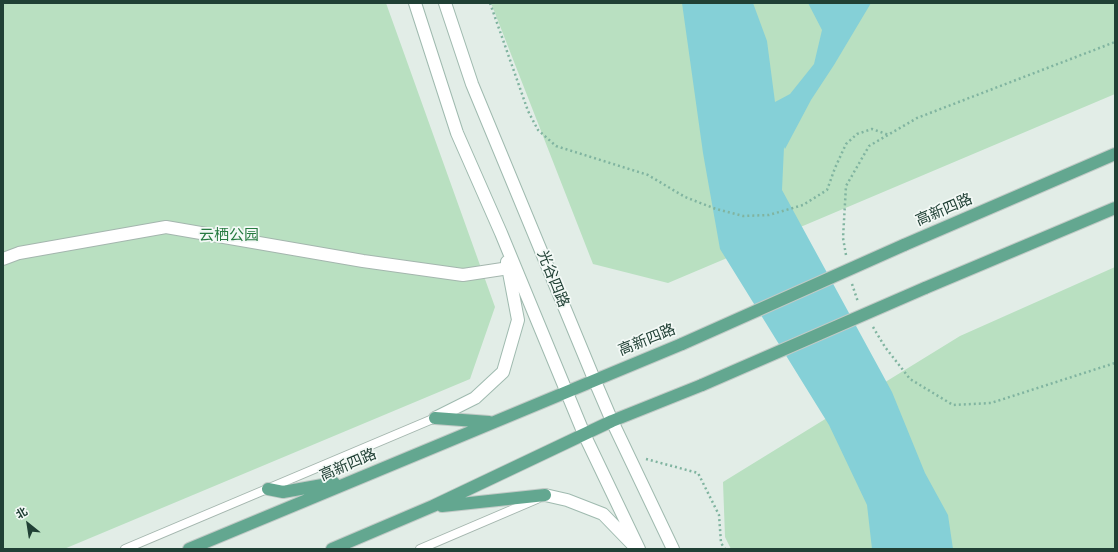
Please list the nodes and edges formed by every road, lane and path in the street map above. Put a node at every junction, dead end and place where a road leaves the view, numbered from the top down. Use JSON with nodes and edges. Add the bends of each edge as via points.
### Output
{"nodes":[{"id":1,"x":415,"y":3,"type":"edge"},
{"id":2,"x":445,"y":3,"type":"edge"},
{"id":3,"x":490,"y":3,"type":"edge"},
{"id":4,"x":889,"y":135,"type":"dead end"},
{"id":5,"x":1115,"y":154,"type":"edge"},
{"id":6,"x":1115,"y":208,"type":"edge"},
{"id":7,"x":501,"y":233,"type":"junction"},
{"id":8,"x":3,"y":259,"type":"edge"},
{"id":9,"x":508,"y":268,"type":"junction"},
{"id":10,"x":594,"y":379,"type":"junction"},
{"id":11,"x":567,"y":391,"type":"junction"},
{"id":12,"x":435,"y":418,"type":"junction"},
{"id":13,"x":612,"y":421,"type":"junction"},
{"id":14,"x":492,"y":422,"type":"junction"},
{"id":15,"x":584,"y":434,"type":"junction"},
{"id":16,"x":628,"y":454,"type":"junction"},
{"id":17,"x":356,"y":479,"type":"junction"},
{"id":18,"x":268,"y":489,"type":"junction"},
{"id":19,"x":544,"y":496,"type":"junction"},
{"id":20,"x":433,"y":506,"type":"junction"},
{"id":21,"x":125,"y":549,"type":"edge"},
{"id":22,"x":189,"y":549,"type":"edge"},
{"id":23,"x":332,"y":549,"type":"edge"},
{"id":24,"x":420,"y":549,"type":"edge"},
{"id":25,"x":638,"y":549,"type":"edge"},
{"id":26,"x":673,"y":549,"type":"edge"},
{"id":27,"x":725,"y":549,"type":"edge"}],
"edges":[{"from":1,"to":7,"type":"main road","name":"光谷四路","via":[[458,133]]},
{"from":2,"to":10,"type":"main road","name":"光谷四路","via":[[472,84]]},
{"from":3,"to":4,"type":"path","via":[[528,111],[538,130],[556,146],[648,175],[685,197],[716,209],[743,216],[768,215],[803,205],[827,190],[846,144],[857,134],[872,129]]},
{"from":5,"to":10,"type":"main road","name":"高新四路","bridge":true,"via":[[682,344]]},
{"from":6,"to":13,"type":"main road","bridge":true},
{"from":7,"to":9,"type":"main road"},
{"from":7,"to":11,"type":"main road","name":"光谷四路"},
{"from":8,"to":9,"type":"main road","via":[[19,253],[166,227],[363,261],[463,275]]},
{"from":9,"to":12,"type":"main road","via":[[518,320],[503,372],[475,398]]},
{"from":10,"to":11,"type":"main road","name":"高新四路"},
{"from":10,"to":13,"type":"main road","name":"光谷四路"},
{"from":11,"to":14,"type":"main road","name":"高新四路"},
{"from":11,"to":15,"type":"main road","name":"光谷四路"},
{"from":12,"to":14,"type":"main road"},
{"from":12,"to":18,"type":"lane"},
{"from":13,"to":15,"type":"main road"},
{"from":13,"to":16,"type":"main road","name":"光谷四路"},
{"from":14,"to":17,"type":"main road","name":"高新四路"},
{"from":15,"to":20,"type":"main road"},
{"from":15,"to":25,"type":"main road","name":"光谷四路"},
{"from":16,"to":26,"type":"main road","name":"光谷四路"},
{"from":16,"to":27,"type":"path","via":[[698,473],[719,516],[721,543]]},
{"from":17,"to":18,"type":"main road","via":[[283,492]]},
{"from":17,"to":22,"type":"main road","name":"高新四路"},
{"from":18,"to":21,"type":"lane"},
{"from":19,"to":20,"type":"main road"},
{"from":19,"to":24,"type":"lane"},
{"from":19,"to":25,"type":"main road","via":[[567,500],[603,514]]},
{"from":20,"to":23,"type":"main road"}]}
